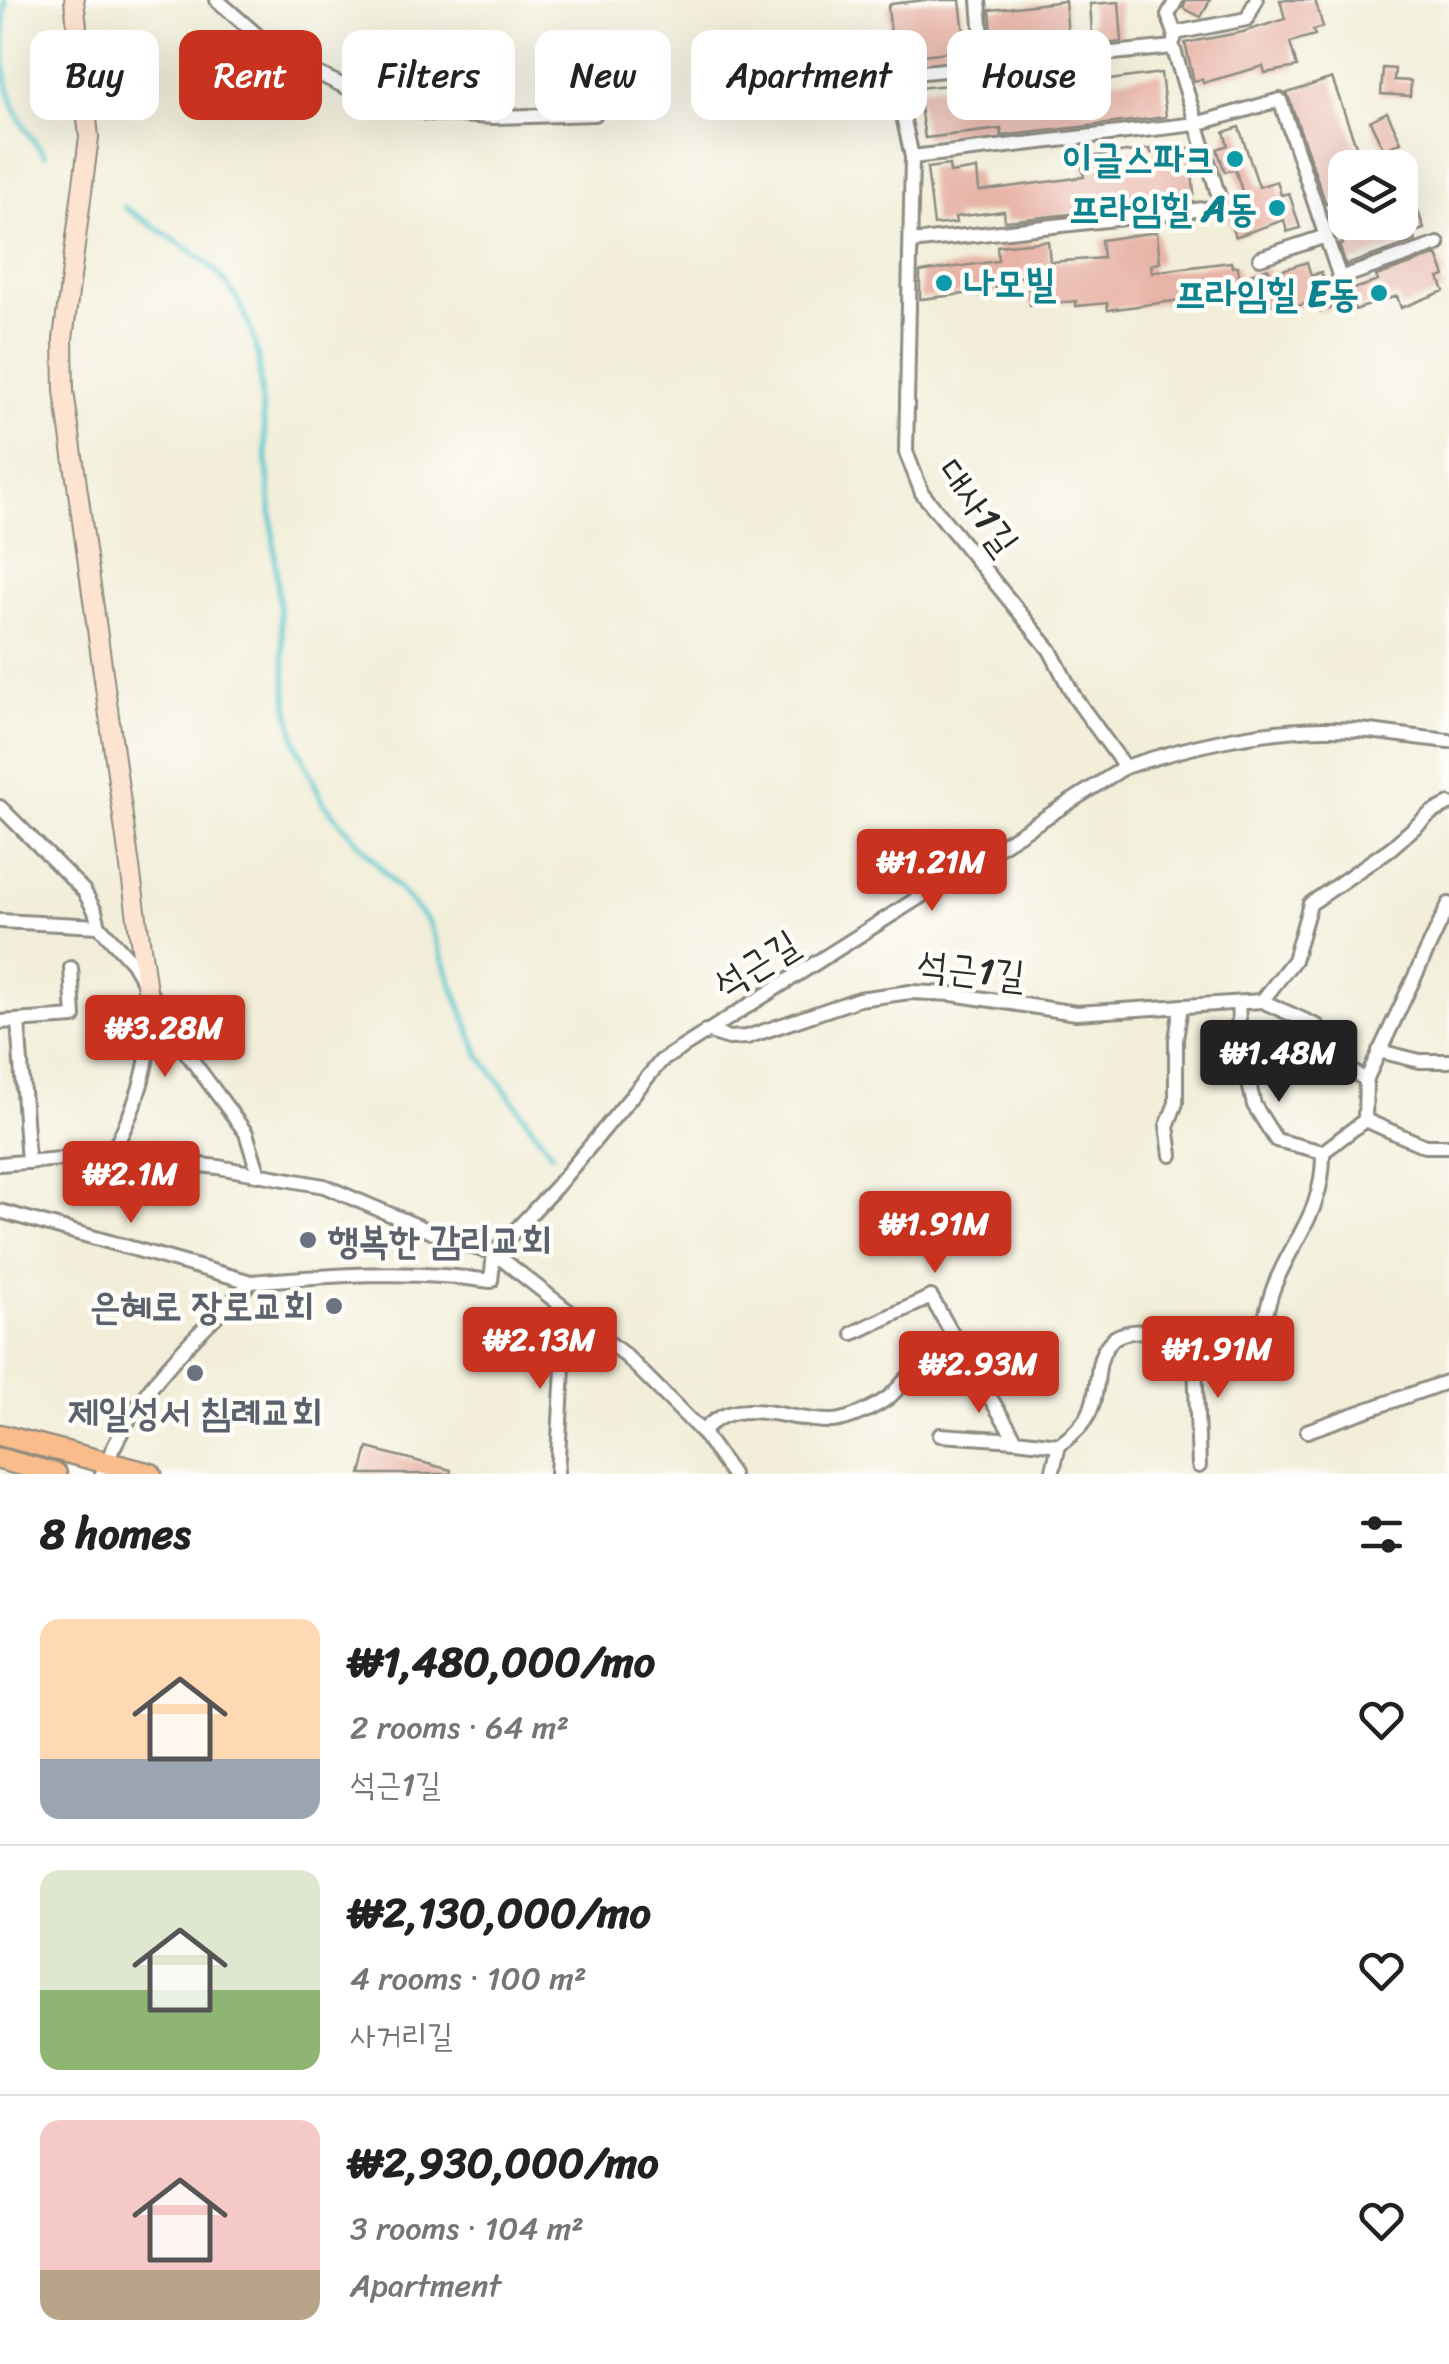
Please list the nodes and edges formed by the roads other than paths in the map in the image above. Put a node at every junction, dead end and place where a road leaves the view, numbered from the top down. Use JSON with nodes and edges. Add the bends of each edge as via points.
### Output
{"nodes":[{"id":1,"x":74,"y":0,"type":"edge"},
{"id":2,"x":218,"y":0,"type":"edge"},
{"id":3,"x":979,"y":0,"type":"edge"},
{"id":4,"x":1176,"y":0,"type":"edge"},
{"id":5,"x":1256,"y":0,"type":"edge"},
{"id":6,"x":981,"y":30,"type":"edge"},
{"id":7,"x":1174,"y":40,"type":"junction"},
{"id":8,"x":1111,"y":49,"type":"edge"},
{"id":9,"x":947,"y":70,"type":"edge"},
{"id":10,"x":535,"y":116,"type":"edge"},
{"id":11,"x":1196,"y":124,"type":"junction"},
{"id":12,"x":912,"y":156,"type":"junction"},
{"id":13,"x":1326,"y":236,"type":"junction"},
{"id":14,"x":911,"y":242,"type":"junction"},
{"id":15,"x":1438,"y":244,"type":"dead end"},
{"id":16,"x":1260,"y":258,"type":"dead end"},
{"id":17,"x":1449,"y":741,"type":"edge"},
{"id":18,"x":1125,"y":767,"type":"junction"},
{"id":19,"x":1449,"y":804,"type":"edge"},
{"id":20,"x":0,"y":806,"type":"edge"},
{"id":21,"x":1449,"y":904,"type":"edge"},
{"id":22,"x":0,"y":922,"type":"edge"},
{"id":23,"x":99,"y":926,"type":"junction"},
{"id":24,"x":70,"y":968,"type":"dead end"},
{"id":25,"x":147,"y":990,"type":"junction"},
{"id":26,"x":1262,"y":1001,"type":"junction"},
{"id":27,"x":1238,"y":1002,"type":"junction"},
{"id":28,"x":1181,"y":1006,"type":"junction"},
{"id":29,"x":18,"y":1021,"type":"junction"},
{"id":30,"x":0,"y":1022,"type":"edge"},
{"id":31,"x":706,"y":1031,"type":"junction"},
{"id":32,"x":1379,"y":1051,"type":"junction"},
{"id":33,"x":1449,"y":1060,"type":"edge"},
{"id":34,"x":1366,"y":1080,"type":"junction"},
{"id":35,"x":1365,"y":1120,"type":"junction"},
{"id":36,"x":1449,"y":1146,"type":"edge"},
{"id":37,"x":1324,"y":1152,"type":"junction"},
{"id":38,"x":111,"y":1155,"type":"junction"},
{"id":39,"x":1170,"y":1155,"type":"dead end"},
{"id":40,"x":28,"y":1162,"type":"junction"},
{"id":41,"x":0,"y":1164,"type":"edge"},
{"id":42,"x":259,"y":1175,"type":"junction"},
{"id":43,"x":0,"y":1211,"type":"edge"},
{"id":44,"x":494,"y":1253,"type":"junction"},
{"id":45,"x":251,"y":1282,"type":"junction"},
{"id":46,"x":578,"y":1319,"type":"junction"},
{"id":47,"x":853,"y":1333,"type":"dead end"},
{"id":48,"x":1194,"y":1337,"type":"junction"},
{"id":49,"x":972,"y":1368,"type":"junction"},
{"id":50,"x":1449,"y":1381,"type":"edge"},
{"id":51,"x":1307,"y":1430,"type":"dead end"},
{"id":52,"x":702,"y":1432,"type":"junction"},
{"id":53,"x":0,"y":1435,"type":"edge"},
{"id":54,"x":940,"y":1435,"type":"dead end"},
{"id":55,"x":1016,"y":1440,"type":"junction"},
{"id":56,"x":1059,"y":1445,"type":"junction"},
{"id":57,"x":0,"y":1458,"type":"edge"},
{"id":58,"x":1200,"y":1466,"type":"dead end"},
{"id":59,"x":104,"y":1468,"type":"edge"},
{"id":60,"x":56,"y":1474,"type":"edge"},
{"id":61,"x":151,"y":1474,"type":"edge"},
{"id":62,"x":557,"y":1474,"type":"edge"},
{"id":63,"x":732,"y":1474,"type":"edge"},
{"id":64,"x":1052,"y":1474,"type":"edge"}],
"edges":[{"from":1,"to":25,"type":"street","via":[[90,137],[63,339],[64,392]]},
{"from":2,"to":10,"type":"street","via":[[281,56],[354,92],[426,113]]},
{"from":3,"to":6,"type":"street"},
{"from":4,"to":7,"type":"street","via":[[1168,14]]},
{"from":5,"to":7,"type":"street","name":"대사1길","via":[[1247,19]]},
{"from":7,"to":8,"type":"street","name":"대사1길"},
{"from":7,"to":11,"type":"street"},
{"from":9,"to":12,"type":"street","name":"대사1길","via":[[894,76]]},
{"from":11,"to":12,"type":"street"},
{"from":11,"to":13,"type":"street","via":[[1280,100]]},
{"from":11,"to":14,"type":"street","via":[[1222,207]]},
{"from":12,"to":14,"type":"street","name":"대사1길"},
{"from":13,"to":15,"type":"street","via":[[1340,278]]},
{"from":13,"to":16,"type":"street"},
{"from":14,"to":18,"type":"street","name":"대사1길","via":[[904,419],[906,452],[922,493],[1050,650]]},
{"from":17,"to":18,"type":"street","name":"석근길","via":[[1326,728],[1243,736]]},
{"from":18,"to":31,"type":"street","name":"석근길"},
{"from":19,"to":26,"type":"street","via":[[1310,904],[1294,960]]},
{"from":20,"to":23,"type":"street","via":[[84,891]]},
{"from":21,"to":32,"type":"street"},
{"from":22,"to":23,"type":"street"},
{"from":23,"to":25,"type":"street"},
{"from":24,"to":29,"type":"street","via":[[74,1017]]},
{"from":25,"to":38,"type":"street","via":[[151,1029],[142,1090]]},
{"from":25,"to":42,"type":"street","via":[[210,1090],[246,1133]]},
{"from":26,"to":27,"type":"street","name":"석근1길"},
{"from":26,"to":34,"type":"street","name":"석근1길","via":[[1317,1026],[1337,1062]]},
{"from":27,"to":28,"type":"street","name":"석근1길"},
{"from":27,"to":37,"type":"street","via":[[1230,1047],[1254,1105],[1276,1140]]},
{"from":28,"to":31,"type":"street","name":"석근1길","via":[[1076,1012],[910,992],[858,999],[747,1037]]},
{"from":28,"to":39,"type":"street"},
{"from":29,"to":30,"type":"street"},
{"from":29,"to":40,"type":"street"},
{"from":31,"to":44,"type":"street","name":"석근길","via":[[661,1061]]},
{"from":32,"to":33,"type":"street"},
{"from":32,"to":34,"type":"street"},
{"from":34,"to":35,"type":"street"},
{"from":35,"to":36,"type":"street","via":[[1425,1146]]},
{"from":35,"to":37,"type":"street"},
{"from":37,"to":48,"type":"street","via":[[1324,1180],[1272,1290],[1259,1347]]},
{"from":38,"to":40,"type":"street"},
{"from":38,"to":42,"type":"street"},
{"from":40,"to":41,"type":"street"},
{"from":42,"to":44,"type":"street","via":[[324,1186]]},
{"from":43,"to":45,"type":"street"},
{"from":44,"to":45,"type":"street","name":"석근길","via":[[491,1281],[367,1272]]},
{"from":44,"to":46,"type":"street"},
{"from":45,"to":59,"type":"street","via":[[156,1378],[116,1437]]},
{"from":46,"to":52,"type":"street"},
{"from":46,"to":62,"type":"street","via":[[563,1368]]},
{"from":47,"to":49,"type":"street","via":[[931,1297]]},
{"from":48,"to":56,"type":"street","via":[[1147,1330],[1114,1338],[1104,1352],[1092,1413]]},
{"from":48,"to":58,"type":"street"},
{"from":49,"to":52,"type":"street","via":[[912,1374],[888,1398],[835,1421],[729,1412]]},
{"from":49,"to":55,"type":"street"},
{"from":50,"to":51,"type":"street"},
{"from":52,"to":63,"type":"street"},
{"from":53,"to":59,"type":"main road"},
{"from":54,"to":55,"type":"street"},
{"from":55,"to":56,"type":"street"},
{"from":56,"to":64,"type":"street"},
{"from":57,"to":60,"type":"main road"},
{"from":59,"to":61,"type":"main road"}]}
